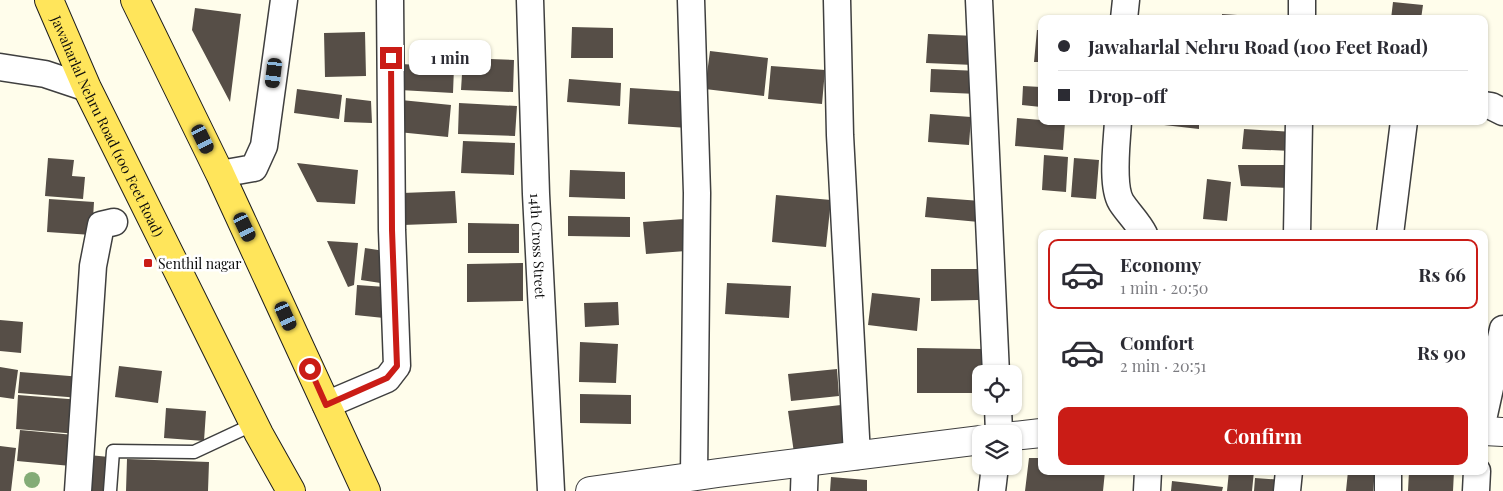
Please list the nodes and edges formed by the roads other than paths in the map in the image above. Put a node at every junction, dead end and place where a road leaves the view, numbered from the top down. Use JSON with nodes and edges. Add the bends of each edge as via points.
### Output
{"nodes":[{"id":1,"x":49,"y":0,"type":"edge"},
{"id":2,"x":135,"y":0,"type":"edge"},
{"id":3,"x":284,"y":0,"type":"edge"},
{"id":4,"x":390,"y":0,"type":"edge"},
{"id":5,"x":530,"y":0,"type":"edge"},
{"id":6,"x":691,"y":0,"type":"edge"},
{"id":7,"x":837,"y":0,"type":"edge"},
{"id":8,"x":979,"y":0,"type":"edge"},
{"id":9,"x":1126,"y":0,"type":"edge"},
{"id":10,"x":1302,"y":0,"type":"edge"},
{"id":11,"x":1124,"y":15,"type":"edge"},
{"id":12,"x":1302,"y":15,"type":"edge"},
{"id":13,"x":0,"y":67,"type":"edge"},
{"id":14,"x":88,"y":88,"type":"junction"},
{"id":15,"x":1488,"y":106,"type":"edge"},
{"id":16,"x":1503,"y":112,"type":"edge"},
{"id":17,"x":1118,"y":125,"type":"edge"},
{"id":18,"x":1300,"y":125,"type":"edge"},
{"id":19,"x":1404,"y":125,"type":"edge"},
{"id":20,"x":220,"y":174,"type":"junction"},
{"id":21,"x":114,"y":222,"type":"dead end"},
{"id":22,"x":1142,"y":230,"type":"edge"},
{"id":23,"x":1297,"y":230,"type":"edge"},
{"id":24,"x":1390,"y":230,"type":"edge"},
{"id":25,"x":1503,"y":329,"type":"edge"},
{"id":26,"x":996,"y":365,"type":"edge"},
{"id":27,"x":1488,"y":397,"type":"edge"},
{"id":28,"x":326,"y":405,"type":"junction"},
{"id":29,"x":254,"y":424,"type":"junction"},
{"id":30,"x":1488,"y":431,"type":"edge"},
{"id":31,"x":1503,"y":432,"type":"edge"},
{"id":32,"x":1038,"y":433,"type":"edge"},
{"id":33,"x":1022,"y":435,"type":"edge"},
{"id":34,"x":972,"y":441,"type":"edge"},
{"id":35,"x":857,"y":456,"type":"junction"},
{"id":36,"x":805,"y":462,"type":"junction"},
{"id":37,"x":994,"y":475,"type":"edge"},
{"id":38,"x":1148,"y":475,"type":"edge"},
{"id":39,"x":1289,"y":475,"type":"edge"},
{"id":40,"x":1388,"y":475,"type":"edge"},
{"id":41,"x":1477,"y":475,"type":"edge"},
{"id":42,"x":694,"y":476,"type":"junction"},
{"id":43,"x":607,"y":490,"type":"edge"},
{"id":44,"x":78,"y":491,"type":"edge"},
{"id":45,"x":110,"y":491,"type":"edge"},
{"id":46,"x":291,"y":491,"type":"edge"},
{"id":47,"x":366,"y":491,"type":"edge"},
{"id":48,"x":551,"y":491,"type":"edge"},
{"id":49,"x":804,"y":491,"type":"edge"},
{"id":50,"x":992,"y":491,"type":"edge"},
{"id":51,"x":1147,"y":491,"type":"edge"},
{"id":52,"x":1287,"y":491,"type":"edge"},
{"id":53,"x":1388,"y":491,"type":"edge"},
{"id":54,"x":1476,"y":491,"type":"edge"}],
"edges":[{"from":1,"to":14,"type":"main road","name":"Jawaharlal Nehru Road (100 Feet Road)"},
{"from":2,"to":20,"type":"main road"},
{"from":3,"to":20,"type":"street","via":[[264,146],[254,168]]},
{"from":4,"to":28,"type":"street","via":[[397,366],[387,378]]},
{"from":5,"to":48,"type":"street","name":"14th Cross Street"},
{"from":6,"to":42,"type":"street","via":[[697,193]]},
{"from":7,"to":35,"type":"street","via":[[840,135]]},
{"from":8,"to":26,"type":"street"},
{"from":9,"to":11,"type":"street"},
{"from":10,"to":12,"type":"street"},
{"from":13,"to":14,"type":"street","via":[[45,74]]},
{"from":14,"to":29,"type":"main road","name":"Jawaharlal Nehru Road (100 Feet Road)"},
{"from":15,"to":16,"type":"street"},
{"from":17,"to":22,"type":"street","via":[[1116,187],[1120,201]]},
{"from":18,"to":23,"type":"street"},
{"from":19,"to":24,"type":"street"},
{"from":20,"to":28,"type":"main road"},
{"from":21,"to":44,"type":"street","via":[[101,225],[93,266]]},
{"from":25,"to":27,"type":"street"},
{"from":28,"to":47,"type":"main road"},
{"from":29,"to":45,"type":"lane","via":[[194,452],[113,451]]},
{"from":29,"to":46,"type":"main road","name":"Jawaharlal Nehru Road (100 Feet Road)"},
{"from":30,"to":31,"type":"street"},
{"from":32,"to":33,"type":"street"},
{"from":34,"to":35,"type":"street"},
{"from":35,"to":36,"type":"street"},
{"from":36,"to":42,"type":"street"},
{"from":36,"to":49,"type":"street"},
{"from":37,"to":50,"type":"street"},
{"from":38,"to":51,"type":"street"},
{"from":39,"to":52,"type":"street"},
{"from":40,"to":53,"type":"street"},
{"from":41,"to":54,"type":"street"},
{"from":42,"to":43,"type":"street"}]}
